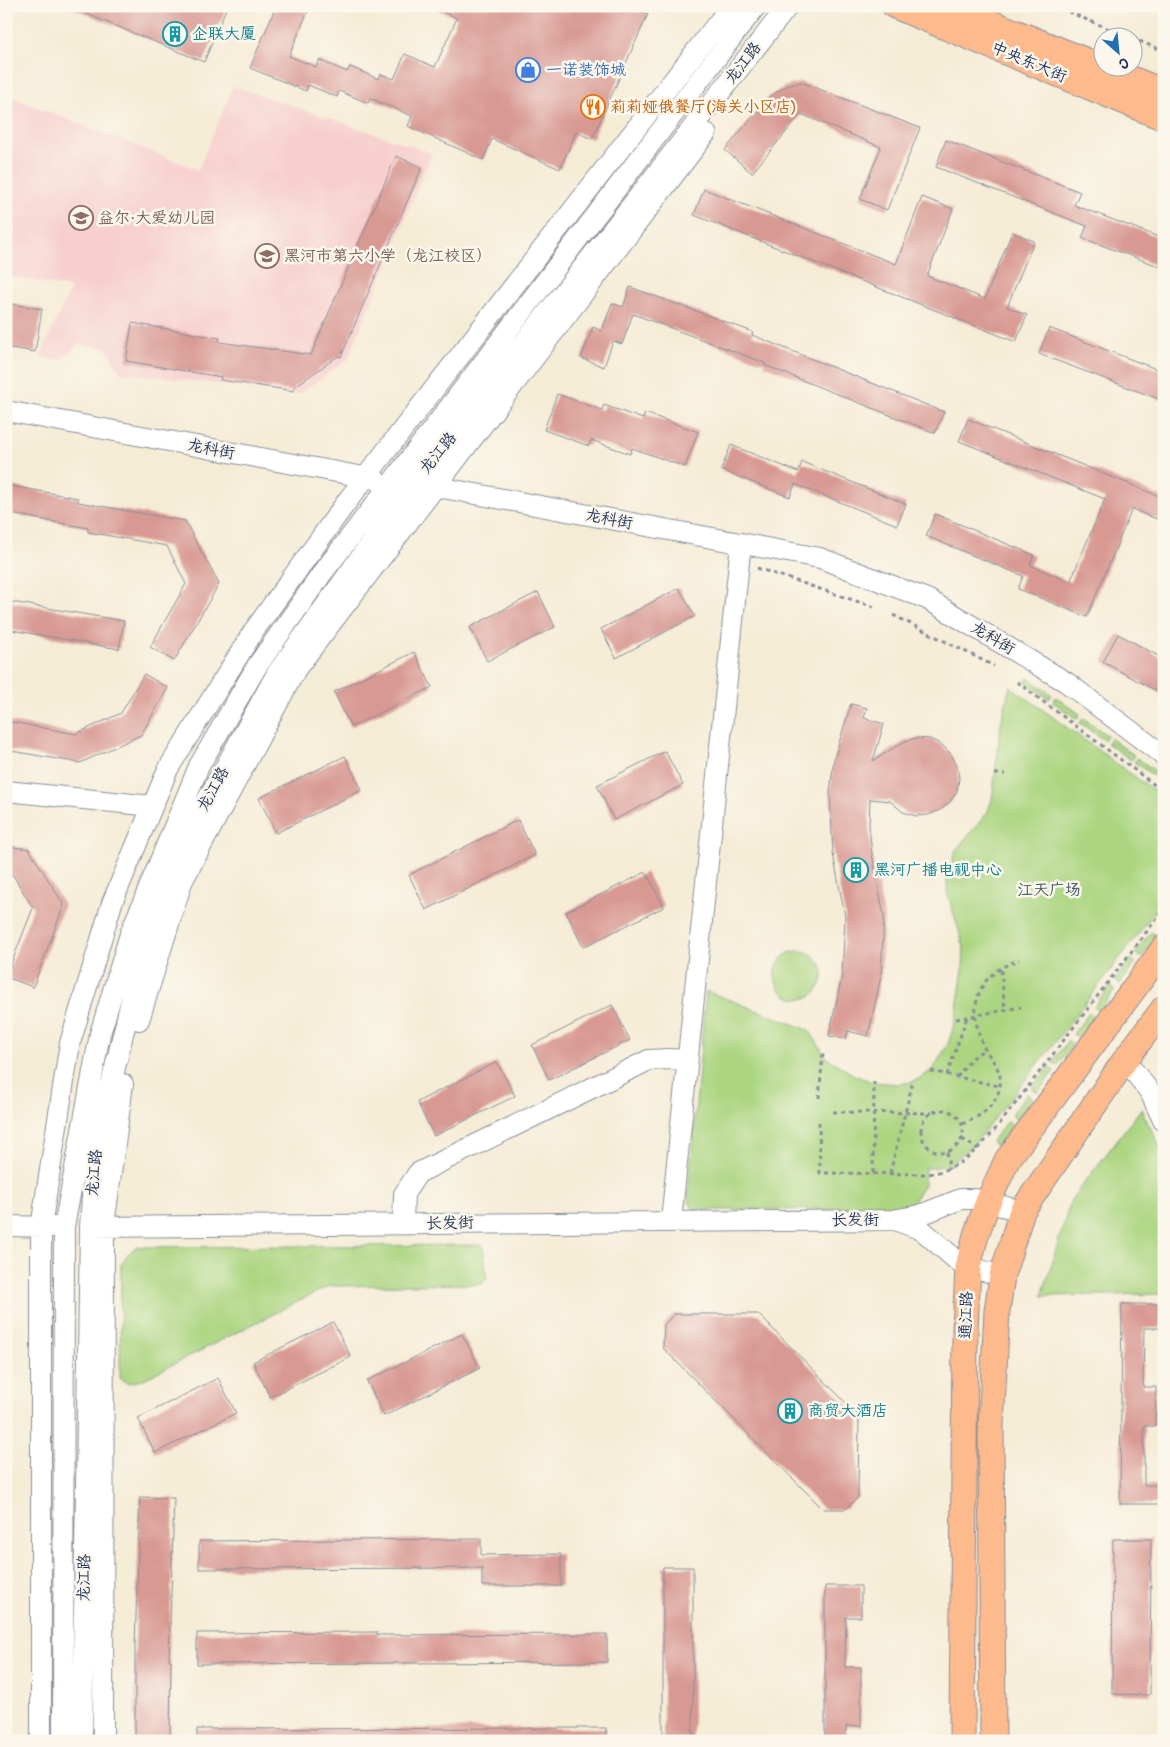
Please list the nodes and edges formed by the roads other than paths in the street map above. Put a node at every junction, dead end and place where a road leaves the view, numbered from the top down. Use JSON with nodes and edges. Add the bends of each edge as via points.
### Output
{"nodes":[{"id":1,"x":731,"y":6,"type":"edge"},
{"id":2,"x":756,"y":6,"type":"edge"},
{"id":3,"x":788,"y":6,"type":"edge"},
{"id":4,"x":803,"y":6,"type":"edge"},
{"id":5,"x":895,"y":6,"type":"edge"},
{"id":6,"x":950,"y":6,"type":"edge"},
{"id":7,"x":1164,"y":92,"type":"edge"},
{"id":8,"x":1164,"y":118,"type":"edge"},
{"id":9,"x":6,"y":411,"type":"edge"},
{"id":10,"x":365,"y":478,"type":"junction"},
{"id":11,"x":393,"y":480,"type":"junction"},
{"id":12,"x":414,"y":483,"type":"junction"},
{"id":13,"x":438,"y":486,"type":"junction"},
{"id":14,"x":741,"y":543,"type":"junction"},
{"id":15,"x":1164,"y":756,"type":"edge"},
{"id":16,"x":6,"y":791,"type":"edge"},
{"id":17,"x":152,"y":806,"type":"junction"},
{"id":18,"x":1164,"y":948,"type":"edge"},
{"id":19,"x":1164,"y":1008,"type":"edge"},
{"id":20,"x":687,"y":1060,"type":"junction"},
{"id":21,"x":1125,"y":1060,"type":"junction"},
{"id":22,"x":1164,"y":1122,"type":"edge"},
{"id":23,"x":988,"y":1202,"type":"junction"},
{"id":24,"x":1022,"y":1211,"type":"junction"},
{"id":25,"x":893,"y":1220,"type":"junction"},
{"id":26,"x":671,"y":1221,"type":"junction"},
{"id":27,"x":403,"y":1223,"type":"junction"},
{"id":28,"x":6,"y":1226,"type":"edge"},
{"id":29,"x":41,"y":1226,"type":"junction"},
{"id":30,"x":64,"y":1227,"type":"junction"},
{"id":31,"x":97,"y":1227,"type":"junction"},
{"id":32,"x":968,"y":1267,"type":"junction"},
{"id":33,"x":1002,"y":1276,"type":"junction"},
{"id":34,"x":41,"y":1741,"type":"edge"},
{"id":35,"x":63,"y":1741,"type":"edge"},
{"id":36,"x":82,"y":1741,"type":"edge"},
{"id":37,"x":103,"y":1741,"type":"edge"},
{"id":38,"x":962,"y":1741,"type":"edge"},
{"id":39,"x":993,"y":1741,"type":"edge"}],
"edges":[{"from":1,"to":10,"type":"street"},
{"from":2,"to":11,"type":"street","name":"龙江路"},
{"from":3,"to":12,"type":"street","name":"龙江路"},
{"from":4,"to":13,"type":"street"},
{"from":5,"to":8,"type":"main road","name":"中央东大街"},
{"from":6,"to":7,"type":"main road"},
{"from":9,"to":10,"type":"street","name":"龙科街"},
{"from":10,"to":11,"type":"street","name":"龙科街"},
{"from":10,"to":17,"type":"street","via":[[253,632],[168,769]]},
{"from":11,"to":12,"type":"street","name":"龙科街"},
{"from":11,"to":30,"type":"street","name":"龙江路","via":[[257,666],[198,766],[133,925],[100,1034]]},
{"from":12,"to":13,"type":"street","name":"龙科街"},
{"from":12,"to":31,"type":"street","name":"龙江路","via":[[276,673],[195,822],[144,947],[95,1151]]},
{"from":13,"to":14,"type":"street","name":"龙科街"},
{"from":13,"to":31,"type":"street","via":[[296,669],[182,882],[125,1066]]},
{"from":14,"to":15,"type":"street","name":"龙科街","via":[[820,558],[927,599],[1066,682]]},
{"from":14,"to":20,"type":"street"},
{"from":16,"to":17,"type":"street"},
{"from":17,"to":29,"type":"street","via":[[112,903],[70,1042]]},
{"from":18,"to":23,"type":"main road","name":"通江路","via":[[1014,1150]]},
{"from":19,"to":21,"type":"main road","name":"通江路"},
{"from":20,"to":26,"type":"street"},
{"from":20,"to":27,"type":"street","via":[[649,1060],[418,1173],[404,1194]]},
{"from":21,"to":22,"type":"street","via":[[1150,1092]]},
{"from":21,"to":24,"type":"main road","name":"通江路"},
{"from":23,"to":24,"type":"street","name":"长发街"},
{"from":23,"to":25,"type":"street","name":"长发街","via":[[961,1199],[920,1215]]},
{"from":23,"to":32,"type":"main road","name":"通江路"},
{"from":24,"to":33,"type":"main road","name":"通江路"},
{"from":25,"to":26,"type":"street","name":"长发街"},
{"from":25,"to":32,"type":"street","name":"长发街","via":[[922,1230]]},
{"from":26,"to":27,"type":"street","name":"长发街"},
{"from":27,"to":31,"type":"street","name":"长发街"},
{"from":28,"to":29,"type":"street","name":"长发街"},
{"from":29,"to":30,"type":"street","name":"长发街"},
{"from":29,"to":34,"type":"street"},
{"from":30,"to":31,"type":"street","name":"长发街"},
{"from":30,"to":35,"type":"street","name":"龙江路"},
{"from":31,"to":36,"type":"street","name":"龙江路"},
{"from":31,"to":37,"type":"street"},
{"from":32,"to":33,"type":"street","name":"长发街"},
{"from":32,"to":38,"type":"main road","name":"通江路","via":[[962,1508]]},
{"from":33,"to":39,"type":"main road","name":"通江路","via":[[991,1425]]}]}
